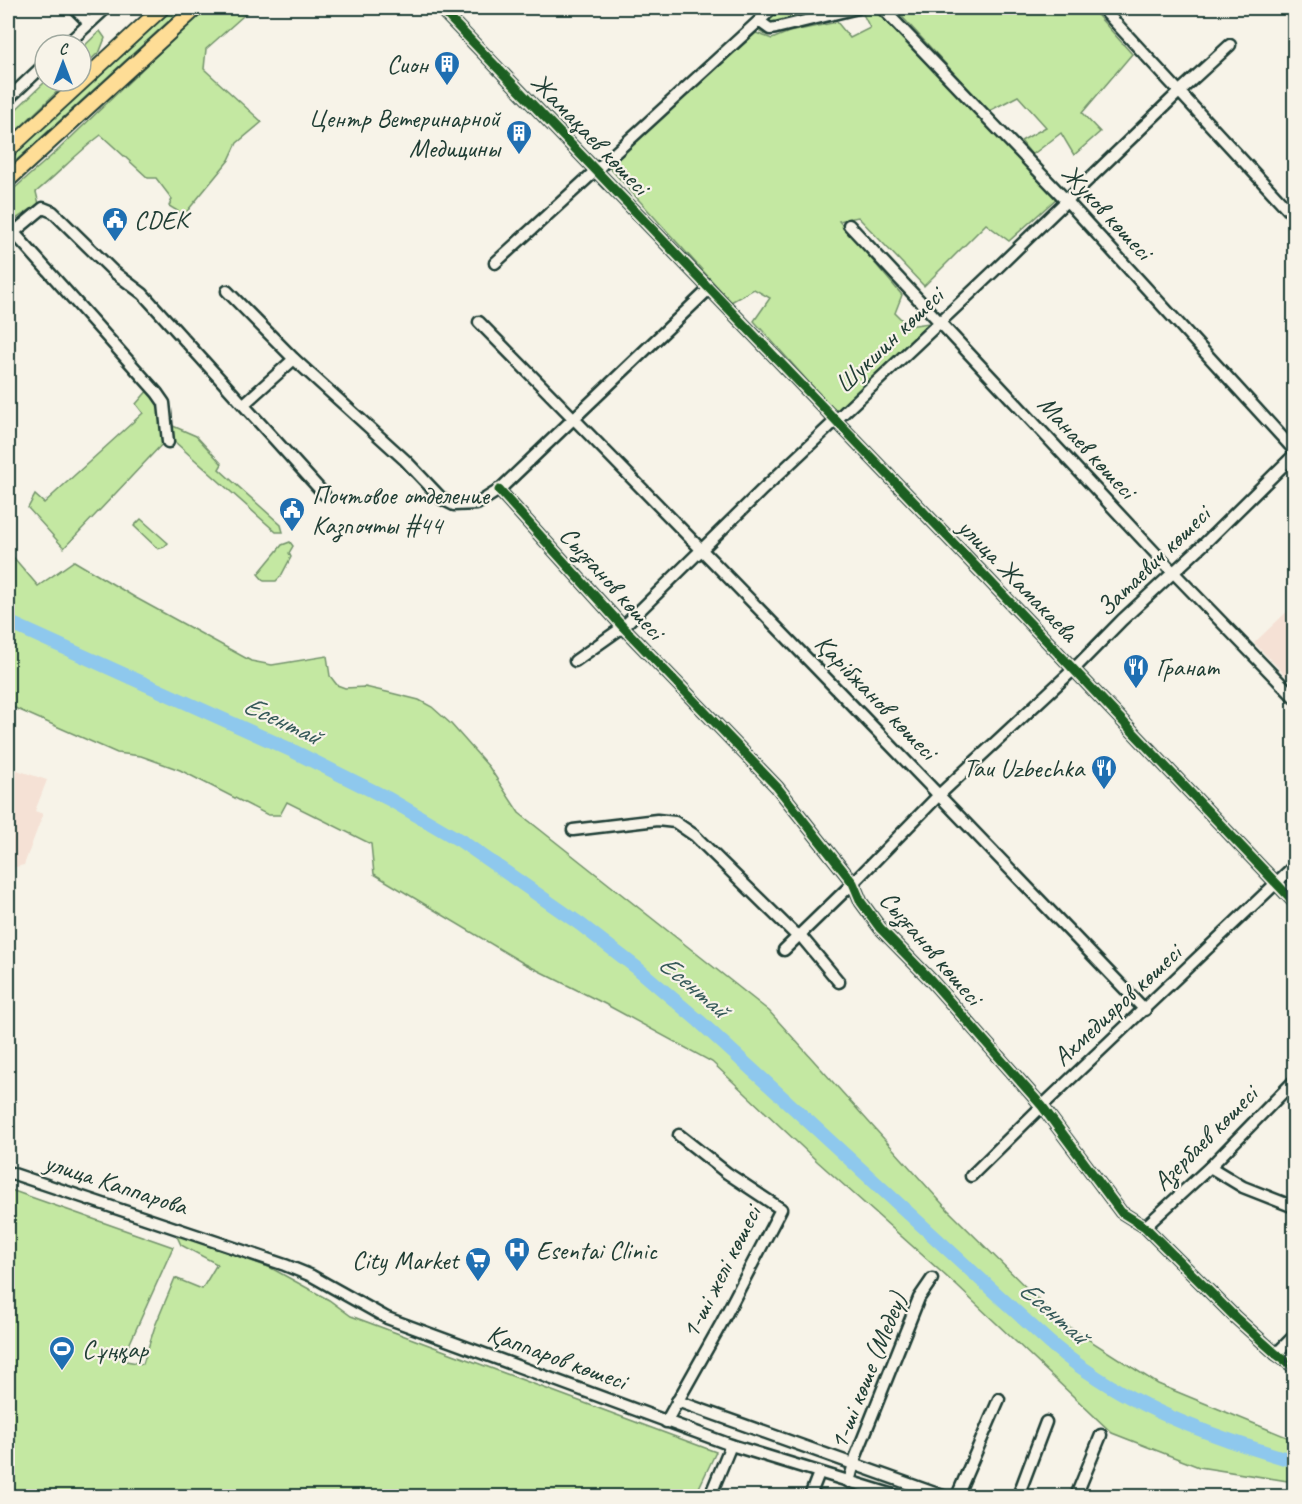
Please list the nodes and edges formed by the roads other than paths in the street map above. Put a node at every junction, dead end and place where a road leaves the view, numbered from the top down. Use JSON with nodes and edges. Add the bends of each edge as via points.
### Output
{"nodes":[{"id":1,"x":74,"y":8,"type":"edge"},
{"id":2,"x":106,"y":8,"type":"edge"},
{"id":3,"x":162,"y":8,"type":"edge"},
{"id":4,"x":196,"y":8,"type":"edge"},
{"id":5,"x":440,"y":8,"type":"edge"},
{"id":6,"x":773,"y":8,"type":"edge"},
{"id":7,"x":858,"y":8,"type":"edge"},
{"id":8,"x":882,"y":8,"type":"edge"},
{"id":9,"x":1101,"y":8,"type":"edge"},
{"id":10,"x":759,"y":21,"type":"junction"},
{"id":11,"x":89,"y":23,"type":"junction"},
{"id":12,"x":79,"y":33,"type":"edge"},
{"id":13,"x":1230,"y":45,"type":"dead end"},
{"id":14,"x":33,"y":75,"type":"edge"},
{"id":15,"x":1179,"y":91,"type":"junction"},
{"id":16,"x":8,"y":99,"type":"edge"},
{"id":17,"x":8,"y":150,"type":"edge"},
{"id":18,"x":597,"y":171,"type":"junction"},
{"id":19,"x":8,"y":180,"type":"edge"},
{"id":20,"x":1066,"y":200,"type":"junction"},
{"id":21,"x":1294,"y":216,"type":"edge"},
{"id":22,"x":849,"y":225,"type":"dead end"},
{"id":23,"x":10,"y":229,"type":"edge"},
{"id":24,"x":495,"y":263,"type":"dead end"},
{"id":25,"x":710,"y":289,"type":"junction"},
{"id":26,"x":227,"y":291,"type":"dead end"},
{"id":27,"x":940,"y":321,"type":"junction"},
{"id":28,"x":479,"y":322,"type":"dead end"},
{"id":29,"x":294,"y":359,"type":"junction"},
{"id":30,"x":244,"y":404,"type":"junction"},
{"id":31,"x":572,"y":419,"type":"junction"},
{"id":32,"x":837,"y":421,"type":"junction"},
{"id":33,"x":168,"y":442,"type":"dead end"},
{"id":34,"x":1294,"y":453,"type":"edge"},
{"id":35,"x":499,"y":490,"type":"junction"},
{"id":36,"x":324,"y":494,"type":"dead end"},
{"id":37,"x":702,"y":548,"type":"junction"},
{"id":38,"x":1173,"y":572,"type":"junction"},
{"id":39,"x":623,"y":627,"type":"junction"},
{"id":40,"x":575,"y":661,"type":"dead end"},
{"id":41,"x":1074,"y":669,"type":"junction"},
{"id":42,"x":1294,"y":697,"type":"edge"},
{"id":43,"x":939,"y":795,"type":"junction"},
{"id":44,"x":573,"y":830,"type":"dead end"},
{"id":45,"x":1294,"y":866,"type":"edge"},
{"id":46,"x":854,"y":883,"type":"junction"},
{"id":47,"x":1277,"y":883,"type":"junction"},
{"id":48,"x":1294,"y":902,"type":"edge"},
{"id":49,"x":799,"y":936,"type":"junction"},
{"id":50,"x":784,"y":950,"type":"dead end"},
{"id":51,"x":839,"y":982,"type":"dead end"},
{"id":52,"x":1144,"y":1010,"type":"junction"},
{"id":53,"x":1294,"y":1081,"type":"edge"},
{"id":54,"x":1042,"y":1106,"type":"junction"},
{"id":55,"x":679,"y":1135,"type":"dead end"},
{"id":56,"x":1210,"y":1167,"type":"junction"},
{"id":57,"x":8,"y":1172,"type":"edge"},
{"id":58,"x":971,"y":1176,"type":"dead end"},
{"id":59,"x":1294,"y":1206,"type":"edge"},
{"id":60,"x":1145,"y":1227,"type":"junction"},
{"id":61,"x":211,"y":1239,"type":"joint"},
{"id":62,"x":932,"y":1279,"type":"dead end"},
{"id":63,"x":1294,"y":1336,"type":"edge"},
{"id":64,"x":1276,"y":1354,"type":"junction"},
{"id":65,"x":1294,"y":1367,"type":"edge"},
{"id":66,"x":999,"y":1399,"type":"dead end"},
{"id":67,"x":677,"y":1401,"type":"junction"},
{"id":68,"x":666,"y":1422,"type":"junction"},
{"id":69,"x":1046,"y":1422,"type":"dead end"},
{"id":70,"x":1101,"y":1435,"type":"dead end"},
{"id":71,"x":731,"y":1445,"type":"junction"},
{"id":72,"x":855,"y":1465,"type":"junction"},
{"id":73,"x":819,"y":1473,"type":"junction"},
{"id":74,"x":849,"y":1482,"type":"junction"},
{"id":75,"x":710,"y":1497,"type":"edge"},
{"id":76,"x":810,"y":1497,"type":"edge"},
{"id":77,"x":897,"y":1497,"type":"edge"},
{"id":78,"x":943,"y":1497,"type":"edge"},
{"id":79,"x":957,"y":1497,"type":"edge"},
{"id":80,"x":1018,"y":1497,"type":"edge"},
{"id":81,"x":1076,"y":1497,"type":"edge"}],
"edges":[{"from":1,"to":11,"type":"street"},
{"from":2,"to":11,"type":"street"},
{"from":3,"to":17,"type":"main road"},
{"from":4,"to":19,"type":"main road"},
{"from":5,"to":18,"type":"street","name":"Жамақаев көшесі"},
{"from":6,"to":10,"type":"street"},
{"from":7,"to":10,"type":"street","via":[[770,29]]},
{"from":8,"to":20,"type":"street","name":"Жуков көшесі"},
{"from":9,"to":15,"type":"street"},
{"from":10,"to":18,"type":"street"},
{"from":11,"to":12,"type":"street"},
{"from":13,"to":15,"type":"street","name":"Шукшин көшесі"},
{"from":14,"to":16,"type":"street"},
{"from":15,"to":20,"type":"street","name":"Шукшин көшесі"},
{"from":15,"to":21,"type":"street"},
{"from":18,"to":24,"type":"street"},
{"from":18,"to":25,"type":"street","name":"Жамақаев көшесі"},
{"from":20,"to":27,"type":"street","name":"Шукшин көшесі"},
{"from":20,"to":34,"type":"street","name":"Жуков көшесі"},
{"from":22,"to":27,"type":"street","name":"Манаев көшесі"},
{"from":23,"to":30,"type":"street","via":[[43,208],[53,212],[114,272],[143,294]]},
{"from":23,"to":33,"type":"street","via":[[157,393],[164,403]]},
{"from":25,"to":31,"type":"street"},
{"from":25,"to":32,"type":"street","name":"улица Жамакаева"},
{"from":26,"to":29,"type":"street"},
{"from":27,"to":32,"type":"street","name":"Шукшин көшесі"},
{"from":27,"to":38,"type":"street","name":"Манаев көшесі"},
{"from":28,"to":31,"type":"street","name":"Қарібжанов көшесі"},
{"from":29,"to":30,"type":"street"},
{"from":29,"to":35,"type":"street","via":[[442,499],[454,505],[477,504]]},
{"from":30,"to":36,"type":"street"},
{"from":31,"to":35,"type":"street"},
{"from":31,"to":37,"type":"street","name":"Қарібжанов көшесі"},
{"from":32,"to":37,"type":"street","name":"Шукшин көшесі"},
{"from":32,"to":41,"type":"street","name":"улица Жамакаева"},
{"from":34,"to":38,"type":"street","name":"Затаевич көшесі"},
{"from":35,"to":39,"type":"street","name":"Сызғанов көшесі"},
{"from":37,"to":39,"type":"street","name":"Шукшин көшесі"},
{"from":37,"to":43,"type":"street","name":"Қарібжанов көшесі"},
{"from":38,"to":41,"type":"street","name":"Затаевич көшесі"},
{"from":38,"to":42,"type":"street","name":"Манаев көшесі"},
{"from":39,"to":40,"type":"street","name":"Шукшин көшесі"},
{"from":39,"to":46,"type":"street","name":"Сызғанов көшесі","via":[[777,788]]},
{"from":41,"to":43,"type":"street","name":"Затаевич көшесі"},
{"from":41,"to":47,"type":"street","name":"улица Жамакаева"},
{"from":43,"to":46,"type":"street","name":"Затаевич көшесі"},
{"from":43,"to":52,"type":"street","name":"Қарібжанов көшесі"},
{"from":44,"to":49,"type":"street","via":[[657,820],[675,822],[694,835]]},
{"from":45,"to":47,"type":"street","name":"Ахмедияров көшесі"},
{"from":46,"to":49,"type":"street","name":"Затаевич көшесі"},
{"from":46,"to":54,"type":"street","name":"Сызғанов көшесі","via":[[861,902],[880,928]]},
{"from":47,"to":48,"type":"street","name":"улица Жамакаева"},
{"from":47,"to":52,"type":"street","name":"Ахмедияров көшесі"},
{"from":49,"to":50,"type":"street","name":"Затаевич көшесі"},
{"from":49,"to":51,"type":"street"},
{"from":52,"to":54,"type":"street","name":"Ахмедияров көшесі"},
{"from":53,"to":56,"type":"street","name":"Азербаев көшесі"},
{"from":54,"to":58,"type":"street","name":"Ахмедияров көшесі"},
{"from":54,"to":60,"type":"street","name":"Сызғанов көшесі","via":[[1121,1212]]},
{"from":55,"to":67,"type":"street","name":"1-ші желі көшесі","via":[[781,1209]]},
{"from":56,"to":59,"type":"street","via":[[1243,1187]]},
{"from":56,"to":60,"type":"street","name":"Азербаев көшесі"},
{"from":57,"to":61,"type":"street","name":"улица Каппарова"},
{"from":60,"to":64,"type":"street","name":"Сызғанов көшесі"},
{"from":61,"to":68,"type":"street","name":"Қаппаров көшесі","via":[[312,1276],[387,1318]]},
{"from":62,"to":72,"type":"street","name":"1-ші көше (Медеу)","via":[[919,1298]]},
{"from":63,"to":64,"type":"street"},
{"from":64,"to":65,"type":"street","name":"Сызғанов көшесі"},
{"from":66,"to":79,"type":"street"},
{"from":67,"to":68,"type":"street"},
{"from":67,"to":72,"type":"street"},
{"from":68,"to":71,"type":"street","name":"Қаппаров көшесі"},
{"from":69,"to":80,"type":"street"},
{"from":70,"to":81,"type":"street"},
{"from":71,"to":73,"type":"street","name":"Қаппаров көшесі"},
{"from":71,"to":75,"type":"street"},
{"from":72,"to":74,"type":"street","name":"1-ші көше (Медеу)"},
{"from":72,"to":78,"type":"street"},
{"from":73,"to":74,"type":"street","name":"Қаппаров көшесі"},
{"from":73,"to":76,"type":"street"},
{"from":74,"to":77,"type":"street","name":"Қаппаров көшесі"}]}
